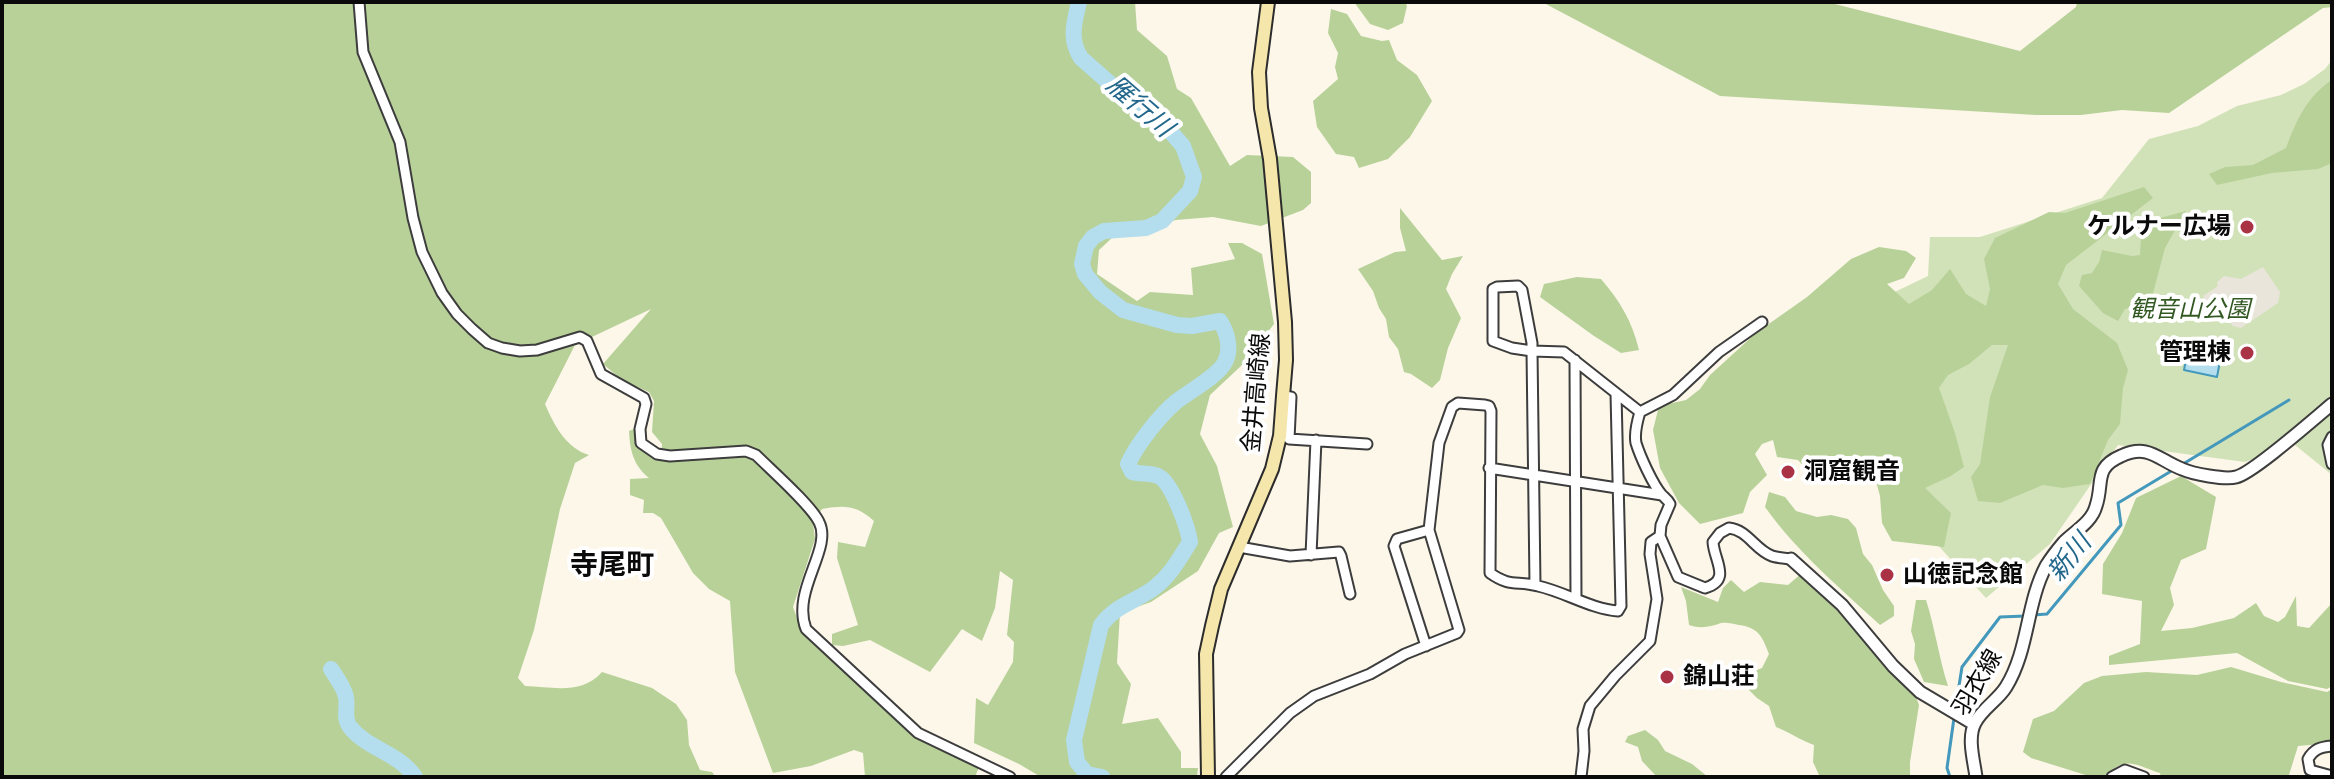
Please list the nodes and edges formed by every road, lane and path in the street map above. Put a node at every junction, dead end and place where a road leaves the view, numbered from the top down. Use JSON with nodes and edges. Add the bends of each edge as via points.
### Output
{"nodes":[{"id":1,"x":359,"y":2,"type":"edge"},
{"id":2,"x":1268,"y":2,"type":"edge"},
{"id":3,"x":1762,"y":322,"type":"dead end"},
{"id":4,"x":1532,"y":351,"type":"junction"},
{"id":5,"x":1575,"y":360,"type":"junction"},
{"id":6,"x":1616,"y":394,"type":"junction"},
{"id":7,"x":1283,"y":396,"type":"junction"},
{"id":8,"x":2332,"y":404,"type":"edge"},
{"id":9,"x":1640,"y":412,"type":"junction"},
{"id":10,"x":2332,"y":437,"type":"edge"},
{"id":11,"x":1316,"y":440,"type":"junction"},
{"id":12,"x":1367,"y":444,"type":"dead end"},
{"id":13,"x":2332,"y":464,"type":"edge"},
{"id":14,"x":1489,"y":468,"type":"junction"},
{"id":15,"x":1534,"y":475,"type":"junction"},
{"id":16,"x":1577,"y":482,"type":"junction"},
{"id":17,"x":1618,"y":489,"type":"junction"},
{"id":18,"x":1662,"y":495,"type":"junction"},
{"id":19,"x":1429,"y":530,"type":"junction"},
{"id":20,"x":1660,"y":536,"type":"junction"},
{"id":21,"x":1239,"y":547,"type":"junction"},
{"id":22,"x":1311,"y":555,"type":"junction"},
{"id":23,"x":1791,"y":559,"type":"joint"},
{"id":24,"x":1535,"y":584,"type":"junction"},
{"id":25,"x":1350,"y":594,"type":"dead end"},
{"id":26,"x":1576,"y":598,"type":"junction"},
{"id":27,"x":1426,"y":646,"type":"junction"},
{"id":28,"x":1974,"y":724,"type":"junction"},
{"id":29,"x":2332,"y":746,"type":"edge"},
{"id":30,"x":2332,"y":776,"type":"edge"},
{"id":31,"x":1010,"y":777,"type":"edge"},
{"id":32,"x":1208,"y":777,"type":"edge"},
{"id":33,"x":1226,"y":777,"type":"edge"},
{"id":34,"x":1581,"y":777,"type":"edge"},
{"id":35,"x":1976,"y":777,"type":"edge"},
{"id":36,"x":2112,"y":777,"type":"edge"},
{"id":37,"x":2144,"y":777,"type":"edge"}],
"edges":[{"from":1,"to":31,"type":"street","via":[[363,52],[400,142],[422,252],[457,314],[488,343],[502,348],[537,350],[580,337],[587,341],[601,374],[644,398],[641,443],[657,454],[756,455],[821,526],[821,544],[801,601],[806,629],[918,733]]},
{"from":2,"to":7,"type":"main road","name":"金井高崎線","via":[[1259,72],[1285,322]]},
{"from":3,"to":9,"type":"street","via":[[1719,352],[1673,395]]},
{"from":4,"to":4,"type":"street","via":[[1493,341],[1495,288],[1522,290]]},
{"from":4,"to":5,"type":"street","via":[[1561,351]]},
{"from":4,"to":15,"type":"street"},
{"from":5,"to":6,"type":"street"},
{"from":5,"to":16,"type":"street"},
{"from":6,"to":9,"type":"street"},
{"from":6,"to":17,"type":"street"},
{"from":7,"to":11,"type":"street","via":[[1291,397],[1289,439]]},
{"from":7,"to":21,"type":"main road","name":"金井高崎線","via":[[1272,469]]},
{"from":8,"to":28,"type":"street","name":"羽衣線","via":[[2236,477],[2183,470],[2149,451],[2134,451],[2106,465],[2090,518],[2063,543],[2037,588],[2021,653],[2006,687]]},
{"from":9,"to":18,"type":"street","via":[[1636,442]]},
{"from":10,"to":13,"type":"street"},
{"from":11,"to":12,"type":"street"},
{"from":11,"to":22,"type":"street"},
{"from":14,"to":15,"type":"street"},
{"from":14,"to":19,"type":"street","via":[[1491,408],[1455,405],[1439,443]]},
{"from":14,"to":24,"type":"street","via":[[1490,573],[1513,584]]},
{"from":15,"to":16,"type":"street"},
{"from":15,"to":24,"type":"street"},
{"from":16,"to":17,"type":"street"},
{"from":16,"to":26,"type":"street"},
{"from":17,"to":18,"type":"street"},
{"from":17,"to":26,"type":"street","via":[[1620,609]]},
{"from":18,"to":20,"type":"street","via":[[1670,504]]},
{"from":19,"to":27,"type":"street","via":[[1460,626],[1457,633]]},
{"from":19,"to":27,"type":"street","via":[[1397,539],[1394,546]]},
{"from":20,"to":23,"type":"street","via":[[1675,574],[1705,588],[1720,579],[1713,542],[1729,528],[1743,532],[1771,556]]},
{"from":20,"to":34,"type":"street","via":[[1651,542],[1657,599],[1650,641],[1590,706],[1583,729]]},
{"from":21,"to":22,"type":"street"},
{"from":21,"to":32,"type":"main road","name":"金井高崎線","via":[[1221,589],[1206,654]]},
{"from":22,"to":25,"type":"street","via":[[1339,552]]},
{"from":23,"to":28,"type":"street","via":[[1842,605],[1920,692]]},
{"from":24,"to":26,"type":"street"},
{"from":27,"to":33,"type":"street","via":[[1314,696]]},
{"from":28,"to":35,"type":"street","name":"羽衣線"},
{"from":29,"to":30,"type":"street","via":[[2313,751],[2308,759],[2310,770]]},
{"from":36,"to":37,"type":"street","via":[[2125,770]]}]}
